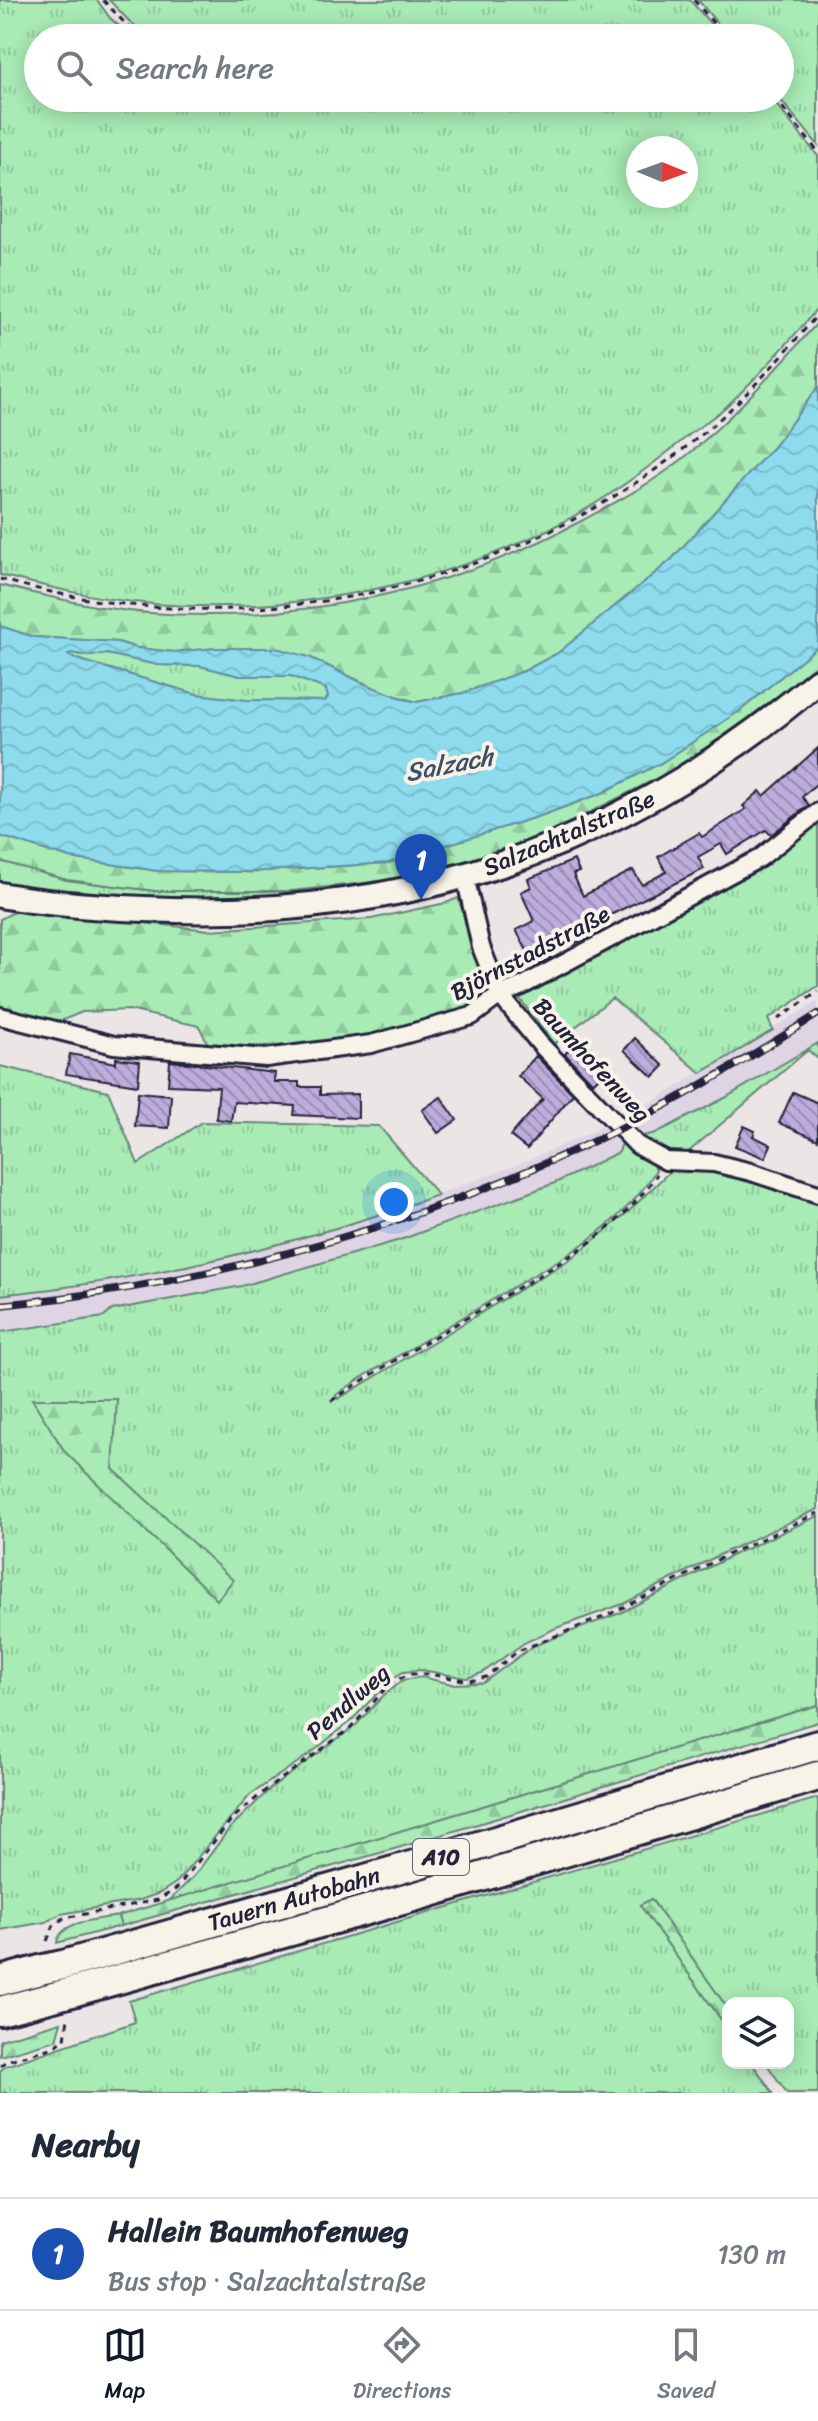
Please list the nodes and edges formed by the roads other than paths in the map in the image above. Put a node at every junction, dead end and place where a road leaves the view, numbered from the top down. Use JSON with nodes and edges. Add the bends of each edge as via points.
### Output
{"nodes":[{"id":1,"x":818,"y":681,"type":"edge"},
{"id":2,"x":818,"y":812,"type":"edge"},
{"id":3,"x":465,"y":876,"type":"junction"},
{"id":4,"x":0,"y":895,"type":"edge"},
{"id":5,"x":500,"y":995,"type":"junction"},
{"id":6,"x":0,"y":1016,"type":"edge"},
{"id":7,"x":818,"y":1194,"type":"edge"},
{"id":8,"x":818,"y":1745,"type":"edge"},
{"id":9,"x":818,"y":1776,"type":"edge"},
{"id":10,"x":0,"y":1981,"type":"edge"},
{"id":11,"x":0,"y":2011,"type":"edge"}],
"edges":[{"from":1,"to":3,"type":"main road","name":"Salzachtalstraße","via":[[731,750],[670,789],[539,851]]},
{"from":2,"to":5,"type":"street","name":"Björnstadstraße","via":[[760,858]]},
{"from":3,"to":4,"type":"main road","name":"Salzachtalstraße","via":[[340,903],[255,912],[85,906]]},
{"from":3,"to":5,"type":"street","name":"Baumhofenweg","via":[[481,947]]},
{"from":5,"to":6,"type":"street","name":"Björnstadstraße","via":[[472,1016],[371,1044],[266,1058],[114,1045]]},
{"from":5,"to":7,"type":"street","name":"Baumhofenweg","via":[[637,1145],[666,1161],[714,1163]]},
{"from":8,"to":10,"type":"highway","name":"Tauern Autobahn","number":"A10"},
{"from":9,"to":11,"type":"highway","name":"Tauern Autobahn","number":"A10","via":[[64,2002]]}]}
